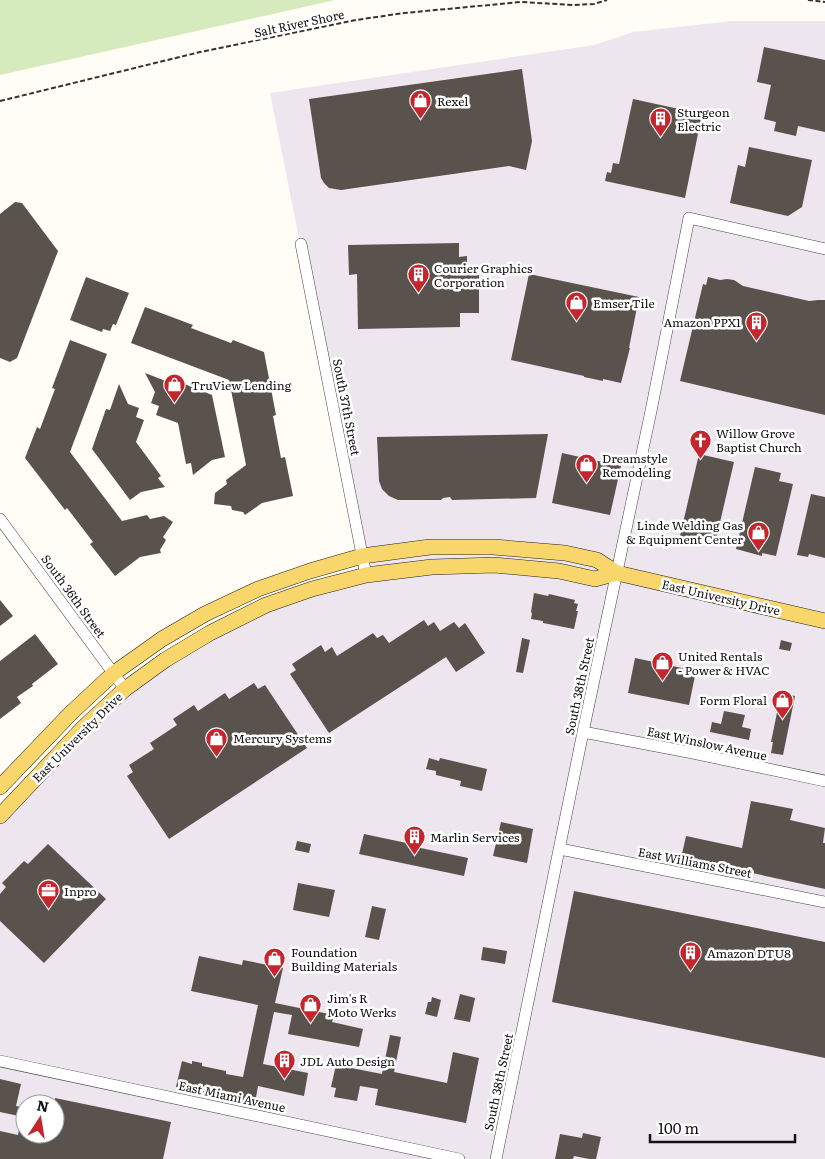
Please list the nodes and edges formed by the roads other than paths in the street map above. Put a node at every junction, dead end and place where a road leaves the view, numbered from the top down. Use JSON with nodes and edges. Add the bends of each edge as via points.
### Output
{"nodes":[{"id":1,"x":301,"y":244,"type":"dead end"},
{"id":2,"x":825,"y":249,"type":"edge"},
{"id":3,"x":0,"y":519,"type":"edge"},
{"id":4,"x":362,"y":556,"type":"junction"},
{"id":5,"x":617,"y":573,"type":"junction"},
{"id":6,"x":366,"y":575,"type":"junction"},
{"id":7,"x":825,"y":621,"type":"edge"},
{"id":8,"x":114,"y":673,"type":"junction"},
{"id":9,"x":126,"y":689,"type":"junction"},
{"id":10,"x":583,"y":732,"type":"junction"},
{"id":11,"x":825,"y":781,"type":"edge"},
{"id":12,"x":0,"y":787,"type":"edge"},
{"id":13,"x":0,"y":816,"type":"edge"},
{"id":14,"x":560,"y":849,"type":"junction"},
{"id":15,"x":825,"y":902,"type":"edge"},
{"id":16,"x":0,"y":1061,"type":"edge"},
{"id":17,"x":459,"y":1159,"type":"edge"},
{"id":18,"x":496,"y":1159,"type":"edge"}],
"edges":[{"from":1,"to":4,"type":"street","name":"South 37th Street"},
{"from":2,"to":5,"type":"street","name":"South 38th Street","via":[[689,218]]},
{"from":3,"to":8,"type":"street","name":"South 36th Street"},
{"from":4,"to":5,"type":"main road","name":"East University Drive","via":[[430,547],[494,547],[565,553],[596,560]]},
{"from":4,"to":6,"type":"street","name":"South 37th Street"},
{"from":4,"to":8,"type":"main road","name":"East University Drive","via":[[258,589],[162,639]]},
{"from":5,"to":6,"type":"main road","name":"East University Drive","via":[[595,579],[494,565],[432,566]]},
{"from":5,"to":7,"type":"main road","name":"East University Drive"},
{"from":5,"to":10,"type":"street","name":"South 38th Street"},
{"from":6,"to":9,"type":"main road","name":"East University Drive","via":[[312,588],[266,605],[165,660]]},
{"from":8,"to":9,"type":"street","name":"South 36th Street"},
{"from":8,"to":12,"type":"main road","name":"East University Drive"},
{"from":9,"to":13,"type":"main road","name":"East University Drive","via":[[84,727]]},
{"from":10,"to":11,"type":"street","name":"East Winslow Avenue"},
{"from":10,"to":14,"type":"street","name":"South 38th Street"},
{"from":14,"to":15,"type":"street","name":"East Williams Street"},
{"from":14,"to":18,"type":"street","name":"South 38th Street"},
{"from":16,"to":17,"type":"street","name":"East Miami Avenue"}]}
